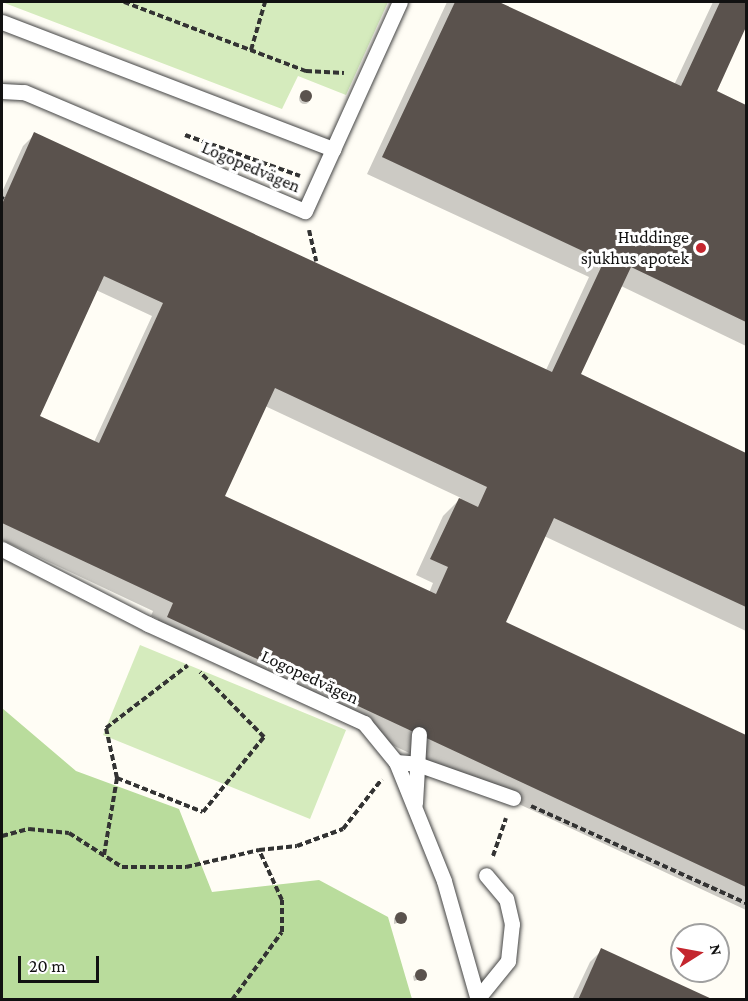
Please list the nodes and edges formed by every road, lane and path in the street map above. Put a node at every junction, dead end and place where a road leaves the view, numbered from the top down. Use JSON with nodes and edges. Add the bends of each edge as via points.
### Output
{"nodes":[{"id":1,"x":124,"y":2,"type":"edge"},
{"id":2,"x":265,"y":2,"type":"edge"},
{"id":3,"x":400,"y":2,"type":"edge"},
{"id":4,"x":2,"y":22,"type":"edge"},
{"id":5,"x":251,"y":50,"type":"junction"},
{"id":6,"x":351,"y":73,"type":"dead end"},
{"id":7,"x":2,"y":91,"type":"edge"},
{"id":8,"x":333,"y":149,"type":"junction"},
{"id":9,"x":305,"y":211,"type":"junction"},
{"id":10,"x":316,"y":261,"type":"dead end"},
{"id":11,"x":2,"y":549,"type":"edge"},
{"id":12,"x":206,"y":651,"type":"junction"},
{"id":13,"x":191,"y":663,"type":"junction"},
{"id":14,"x":419,"y":734,"type":"dead end"},
{"id":15,"x":396,"y":762,"type":"junction"},
{"id":16,"x":417,"y":764,"type":"junction"},
{"id":17,"x":117,"y":778,"type":"junction"},
{"id":18,"x":513,"y":798,"type":"junction"},
{"id":19,"x":414,"y":809,"type":"junction"},
{"id":20,"x":2,"y":836,"type":"edge"},
{"id":21,"x":259,"y":849,"type":"junction"},
{"id":22,"x":104,"y":855,"type":"junction"},
{"id":23,"x":486,"y":875,"type":"joint"},
{"id":24,"x":747,"y":903,"type":"edge"},
{"id":25,"x":232,"y":999,"type":"edge"},
{"id":26,"x":478,"y":999,"type":"edge"}],
"edges":[{"from":1,"to":5,"type":"path"},
{"from":2,"to":5,"type":"path"},
{"from":3,"to":8,"type":"lane","name":"Logopedvägen"},
{"from":4,"to":8,"type":"lane"},
{"from":5,"to":6,"type":"path","via":[[306,71]]},
{"from":7,"to":9,"type":"lane","name":"Logopedvägen","via":[[24,92]]},
{"from":8,"to":9,"type":"lane","name":"Logopedvägen"},
{"from":9,"to":10,"type":"path"},
{"from":11,"to":12,"type":"lane","name":"Logopedvägen"},
{"from":12,"to":13,"type":"path"},
{"from":12,"to":15,"type":"lane","name":"Logopedvägen","via":[[364,723]]},
{"from":13,"to":17,"type":"path","via":[[106,728]]},
{"from":13,"to":17,"type":"path","via":[[264,737],[203,812]]},
{"from":14,"to":16,"type":"lane"},
{"from":15,"to":16,"type":"lane"},
{"from":15,"to":19,"type":"lane","name":"Logopedvägen"},
{"from":15,"to":21,"type":"path","via":[[343,829],[297,846]]},
{"from":16,"to":18,"type":"lane"},
{"from":16,"to":19,"type":"lane"},
{"from":17,"to":22,"type":"path"},
{"from":18,"to":23,"type":"path"},
{"from":18,"to":24,"type":"path"},
{"from":19,"to":26,"type":"lane","name":"Logopedvägen","via":[[444,881]]},
{"from":20,"to":22,"type":"path","via":[[29,829],[69,832]]},
{"from":21,"to":22,"type":"path","via":[[186,867],[122,867]]},
{"from":21,"to":25,"type":"path","via":[[282,900],[282,932]]},
{"from":23,"to":26,"type":"lane","via":[[506,899],[512,924],[508,961]]}]}
